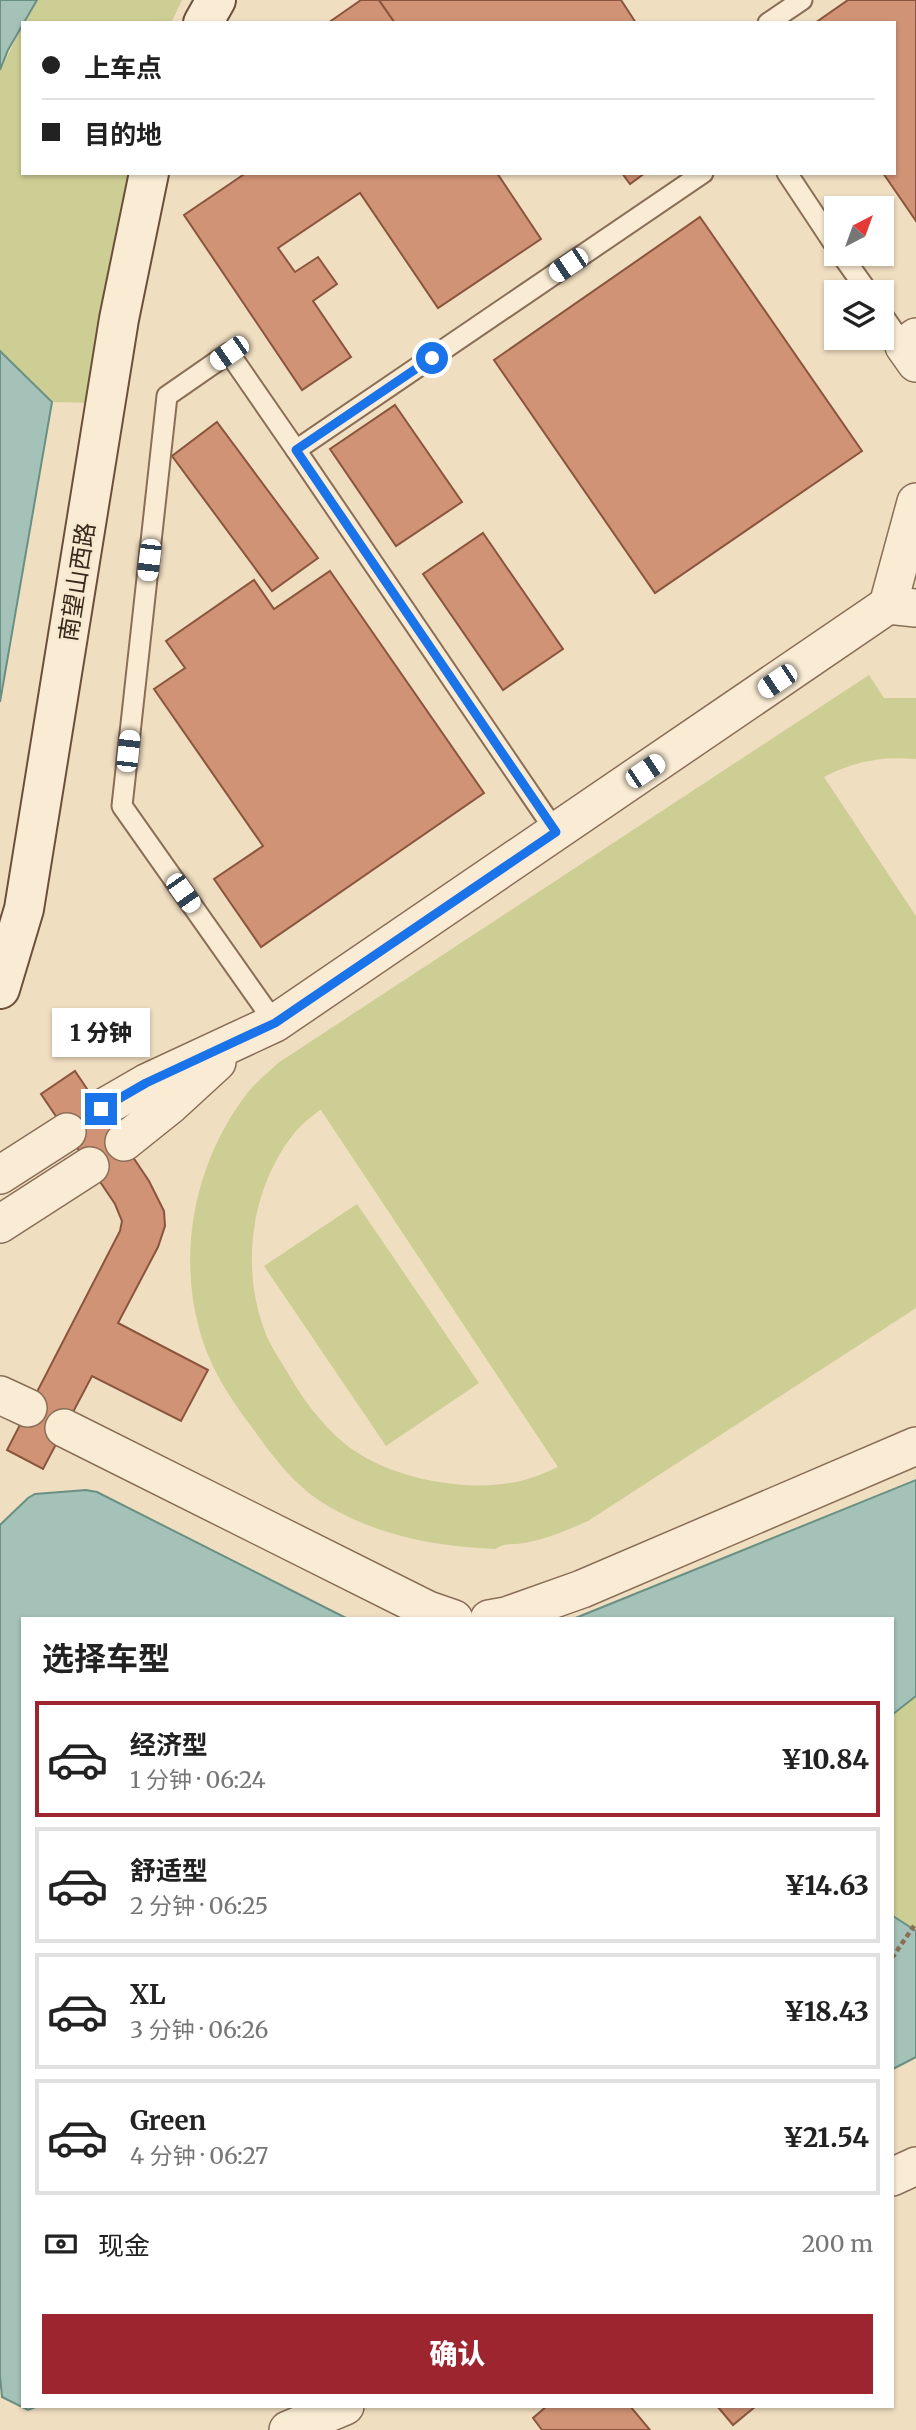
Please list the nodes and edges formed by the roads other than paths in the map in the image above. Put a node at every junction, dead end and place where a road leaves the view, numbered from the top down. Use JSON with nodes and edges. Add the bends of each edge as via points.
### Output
{"nodes":[{"id":1,"x":216,"y":0,"type":"edge"},
{"id":2,"x":802,"y":0,"type":"edge"},
{"id":3,"x":204,"y":21,"type":"edge"},
{"id":4,"x":771,"y":21,"type":"edge"},
{"id":5,"x":149,"y":175,"type":"edge"},
{"id":6,"x":700,"y":175,"type":"edge"},
{"id":7,"x":788,"y":175,"type":"edge"},
{"id":8,"x":824,"y":229,"type":"edge"},
{"id":9,"x":894,"y":328,"type":"edge"},
{"id":10,"x":912,"y":349,"type":"edge"},
{"id":11,"x":296,"y":450,"type":"junction"},
{"id":12,"x":916,"y":502,"type":"edge"},
{"id":13,"x":902,"y":607,"type":"edge"},
{"id":14,"x":556,"y":832,"type":"junction"},
{"id":15,"x":0,"y":989,"type":"edge"},
{"id":16,"x":260,"y":1031,"type":"junction"},
{"id":17,"x":101,"y":1109,"type":"dead end"},
{"id":18,"x":67,"y":1132,"type":"dead end"},
{"id":19,"x":124,"y":1142,"type":"dead end"},
{"id":20,"x":90,"y":1166,"type":"dead end"},
{"id":21,"x":0,"y":1175,"type":"edge"},
{"id":22,"x":0,"y":1224,"type":"edge"},
{"id":23,"x":64,"y":1428,"type":"dead end"},
{"id":24,"x":916,"y":1446,"type":"edge"},
{"id":25,"x":448,"y":1617,"type":"edge"},
{"id":26,"x":500,"y":1617,"type":"edge"},
{"id":27,"x":916,"y":2166,"type":"edge"},
{"id":28,"x":894,"y":2176,"type":"edge"},
{"id":29,"x":340,"y":2408,"type":"edge"},
{"id":30,"x":288,"y":2430,"type":"edge"}],
"edges":[{"from":1,"to":3,"type":"street"},
{"from":2,"to":4,"type":"lane"},
{"from":5,"to":15,"type":"street","name":"南望山西路","via":[[119,319],[24,909]]},
{"from":6,"to":11,"type":"lane"},
{"from":7,"to":8,"type":"lane"},
{"from":9,"to":10,"type":"lane"},
{"from":11,"to":14,"type":"lane"},
{"from":11,"to":16,"type":"lane","via":[[229,353],[167,396],[122,806]]},
{"from":12,"to":13,"type":"street"},
{"from":13,"to":14,"type":"street"},
{"from":14,"to":16,"type":"street"},
{"from":16,"to":17,"type":"street","via":[[146,1083]]},
{"from":16,"to":19,"type":"street"},
{"from":18,"to":21,"type":"street"},
{"from":20,"to":22,"type":"street"},
{"from":23,"to":25,"type":"street"},
{"from":24,"to":26,"type":"street","via":[[582,1589]]},
{"from":27,"to":28,"type":"street"},
{"from":29,"to":30,"type":"street"}]}
